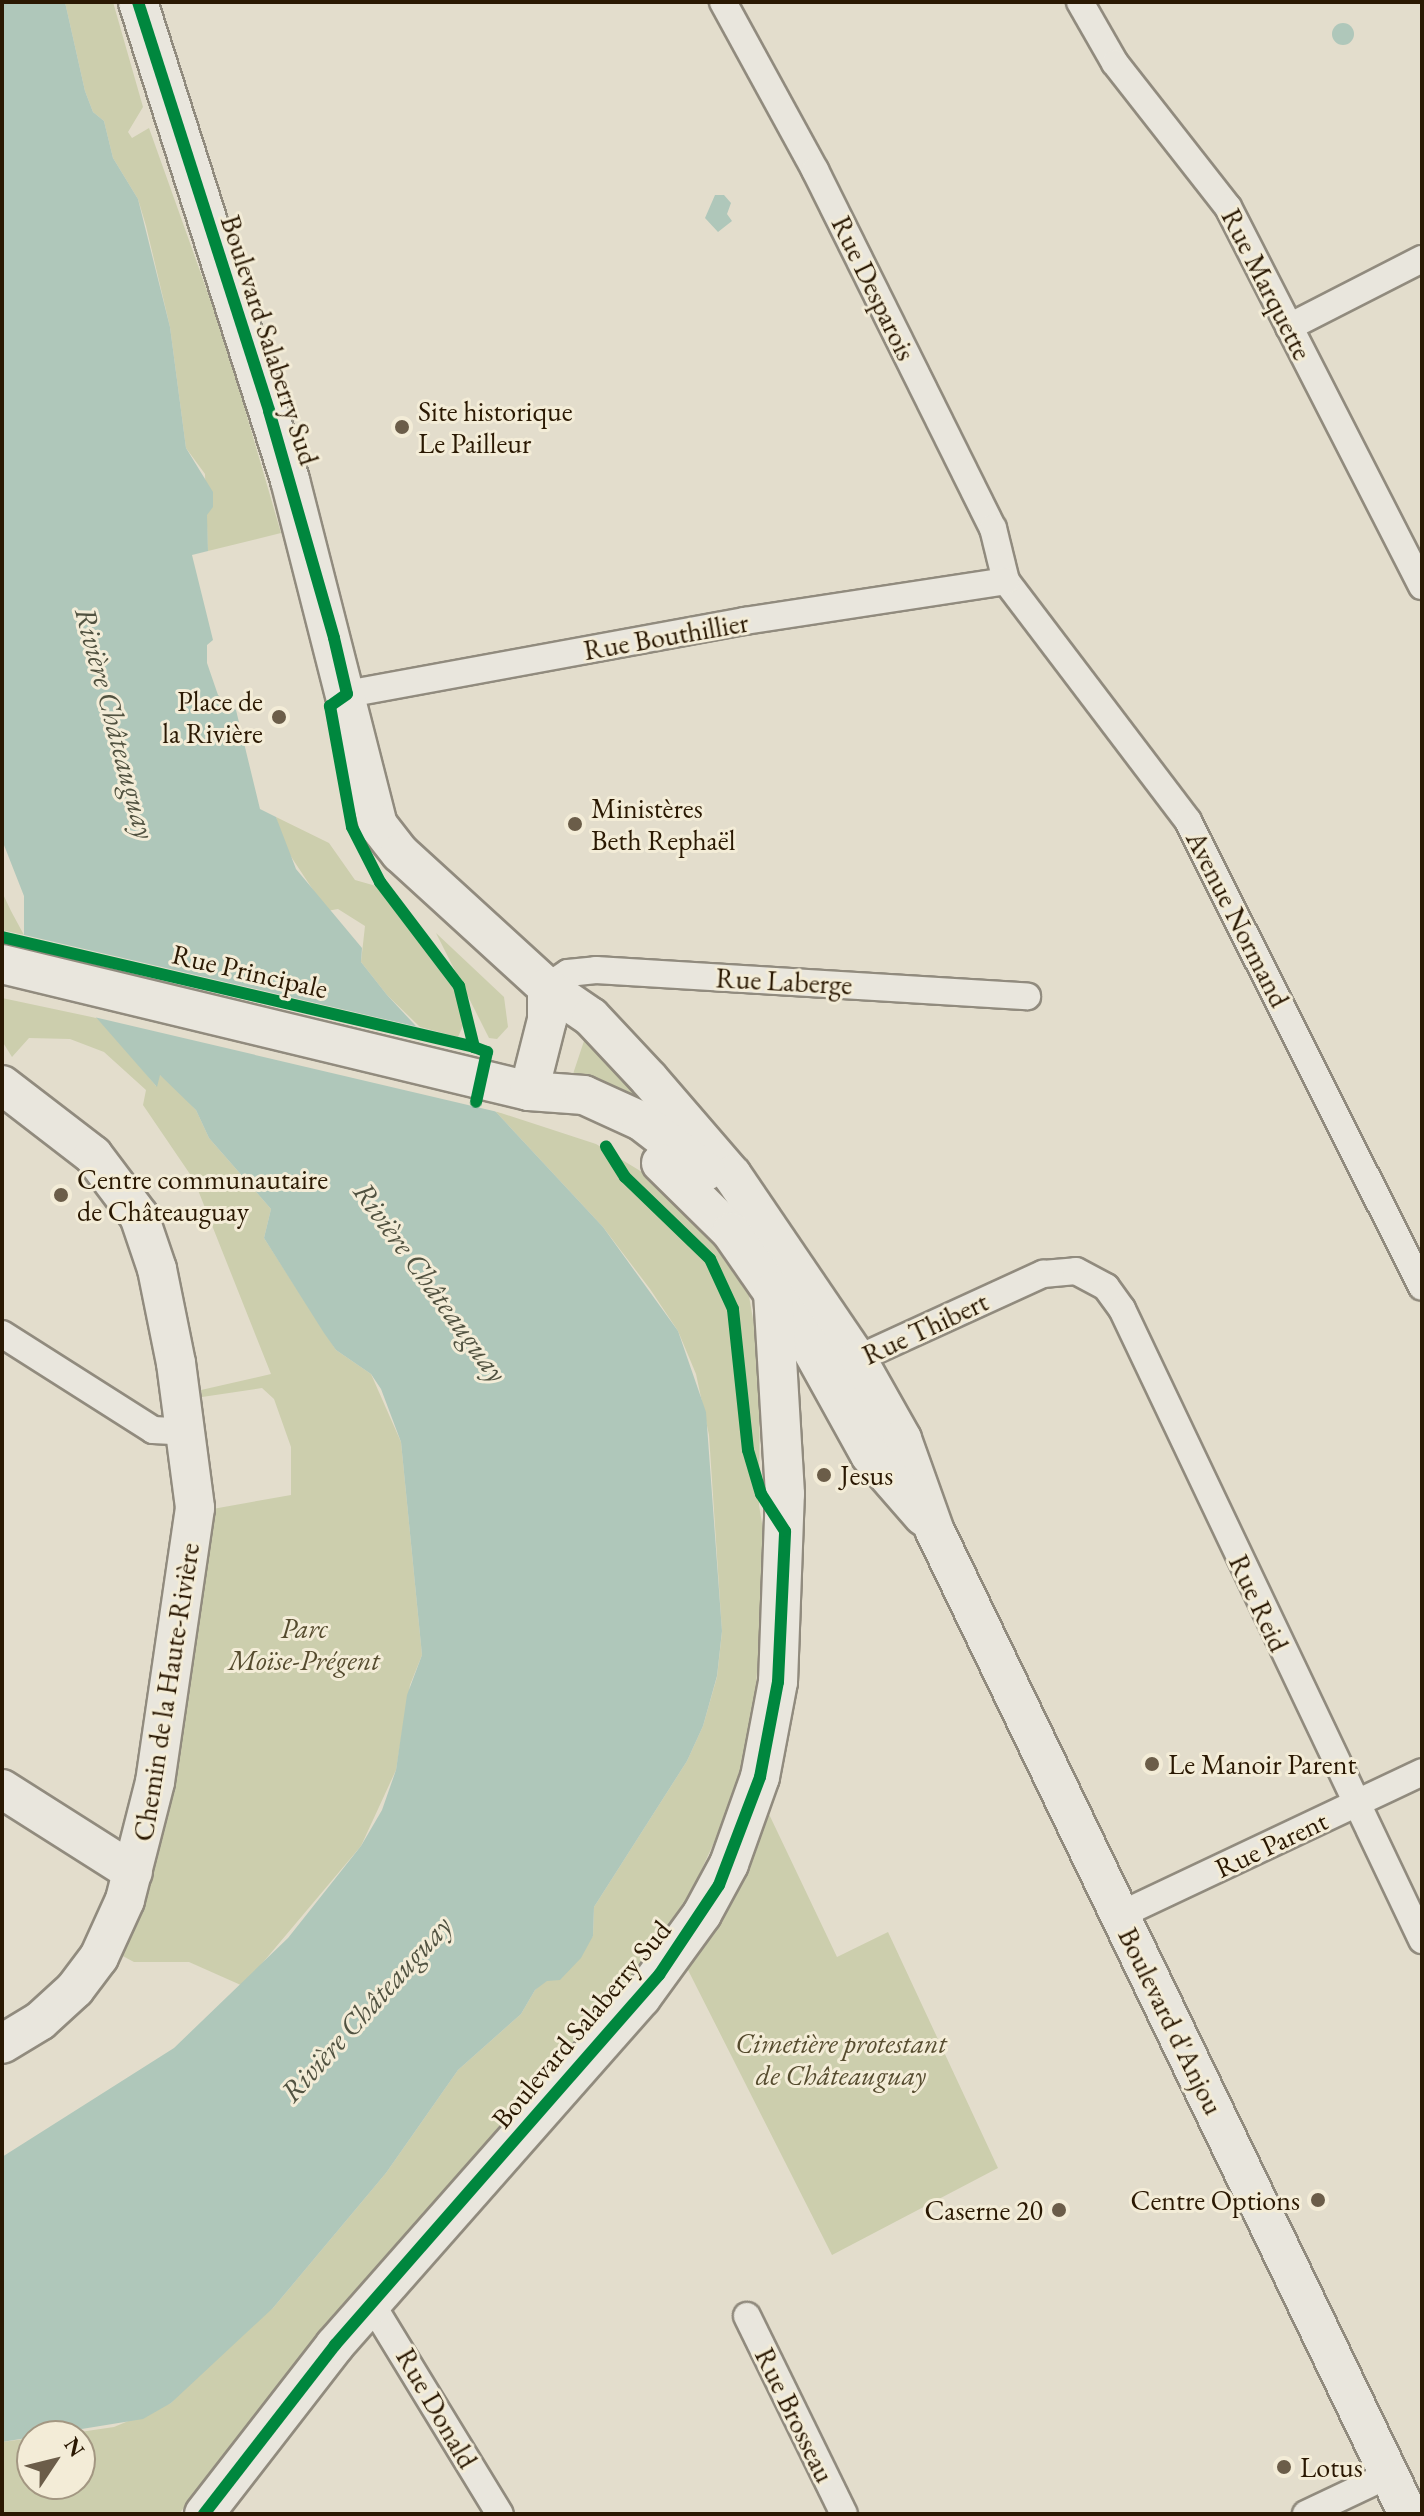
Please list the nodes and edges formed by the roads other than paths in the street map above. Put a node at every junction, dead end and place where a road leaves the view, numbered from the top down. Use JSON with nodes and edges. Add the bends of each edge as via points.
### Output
{"nodes":[{"id":1,"x":138,"y":2,"type":"edge"},
{"id":2,"x":723,"y":2,"type":"edge"},
{"id":3,"x":1080,"y":2,"type":"edge"},
{"id":4,"x":1422,"y":259,"type":"edge"},
{"id":5,"x":1289,"y":327,"type":"junction"},
{"id":6,"x":1006,"y":581,"type":"junction"},
{"id":7,"x":1422,"y":586,"type":"edge"},
{"id":8,"x":347,"y":694,"type":"junction"},
{"id":9,"x":2,"y":964,"type":"edge"},
{"id":10,"x":2,"y":974,"type":"edge"},
{"id":11,"x":57,"y":980,"type":"junction"},
{"id":12,"x":547,"y":987,"type":"junction"},
{"id":13,"x":1027,"y":996,"type":"dead end"},
{"id":14,"x":2,"y":1085,"type":"edge"},
{"id":15,"x":529,"y":1091,"type":"junction"},
{"id":16,"x":756,"y":1215,"type":"junction"},
{"id":17,"x":1087,"y":1274,"type":"joint"},
{"id":18,"x":1422,"y":1287,"type":"edge"},
{"id":19,"x":773,"y":1291,"type":"junction"},
{"id":20,"x":2,"y":1334,"type":"edge"},
{"id":21,"x":842,"y":1368,"type":"junction"},
{"id":22,"x":782,"y":1425,"type":"junction"},
{"id":23,"x":187,"y":1432,"type":"junction"},
{"id":24,"x":1422,"y":1772,"type":"edge"},
{"id":25,"x":2,"y":1789,"type":"edge"},
{"id":26,"x":1356,"y":1804,"type":"junction"},
{"id":27,"x":133,"y":1872,"type":"junction"},
{"id":28,"x":1120,"y":1915,"type":"junction"},
{"id":29,"x":1422,"y":1940,"type":"edge"},
{"id":30,"x":2,"y":2044,"type":"edge"},
{"id":31,"x":371,"y":2303,"type":"junction"},
{"id":32,"x":747,"y":2316,"type":"dead end"},
{"id":33,"x":1388,"y":2475,"type":"junction"},
{"id":34,"x":204,"y":2514,"type":"edge"},
{"id":35,"x":500,"y":2514,"type":"edge"},
{"id":36,"x":844,"y":2514,"type":"edge"},
{"id":37,"x":1306,"y":2514,"type":"edge"},
{"id":38,"x":1408,"y":2514,"type":"edge"}],
"edges":[{"from":1,"to":8,"type":"street","name":"Boulevard Salaberry Sud","via":[[290,480]]},
{"from":2,"to":6,"type":"street","name":"Rue Desparois","via":[[815,170],[993,528]]},
{"from":3,"to":5,"type":"street","name":"Rue Marquette","via":[[1121,71],[1228,207]]},
{"from":4,"to":5,"type":"street"},
{"from":5,"to":7,"type":"street","name":"Rue Marquette"},
{"from":6,"to":8,"type":"street","name":"Rue Bouthillier","via":[[973,582],[714,626]]},
{"from":6,"to":18,"type":"street","name":"Avenue Normand","via":[[1188,821]]},
{"from":8,"to":12,"type":"street","name":"Boulevard Salaberry Sud","via":[[368,796],[385,834]]},
{"from":9,"to":11,"type":"street"},
{"from":10,"to":11,"type":"street"},
{"from":11,"to":15,"type":"street","name":"Rue Principale"},
{"from":12,"to":13,"type":"street","name":"Rue Laberge","via":[[568,973],[596,970]]},
{"from":12,"to":15,"type":"street","via":[[545,1031]]},
{"from":12,"to":16,"type":"street","name":"Boulevard Salaberry Sud","via":[[591,1017],[649,1079],[732,1175]]},
{"from":14,"to":23,"type":"street","via":[[93,1155],[139,1216],[157,1269]]},
{"from":15,"to":16,"type":"street","name":"Boulevard Salaberry Sud","via":[[579,1093],[641,1121]]},
{"from":15,"to":19,"type":"street","via":[[626,1138],[674,1173],[714,1212]]},
{"from":16,"to":21,"type":"street","name":"Boulevard Salaberry Sud"},
{"from":17,"to":21,"type":"street","name":"Rue Thibert","via":[[1043,1274]]},
{"from":17,"to":26,"type":"street","name":"Rue Reid","via":[[1106,1287],[1122,1309]]},
{"from":19,"to":21,"type":"street"},
{"from":19,"to":22,"type":"street","name":"Boulevard Salaberry Sud"},
{"from":20,"to":23,"type":"street","via":[[153,1430]]},
{"from":21,"to":22,"type":"street","name":"Rue Thibert"},
{"from":21,"to":28,"type":"street","name":"Boulevard d'Anjou","via":[[902,1439],[934,1529]]},
{"from":22,"to":31,"type":"street","name":"Boulevard Salaberry Sud","via":[[785,1531],[778,1682],[760,1777],[729,1864],[702,1914],[641,1998]]},
{"from":23,"to":27,"type":"street","name":"Chemin de la Haute-Rivière","via":[[194,1519],[155,1782]]},
{"from":24,"to":26,"type":"street","name":"Rue Parent"},
{"from":25,"to":27,"type":"street"},
{"from":26,"to":28,"type":"street","name":"Rue Parent"},
{"from":26,"to":29,"type":"street","name":"Rue Reid"},
{"from":27,"to":30,"type":"street","name":"Chemin de la Haute-Rivière","via":[[118,1917],[91,1968],[60,2005]]},
{"from":28,"to":33,"type":"street","name":"Boulevard d'Anjou"},
{"from":31,"to":34,"type":"street","name":"Boulevard Salaberry Sud"},
{"from":31,"to":35,"type":"street","name":"Rue Donald"},
{"from":32,"to":36,"type":"street","name":"Rue Brosseau"},
{"from":33,"to":37,"type":"street"},
{"from":33,"to":38,"type":"street","name":"Boulevard d'Anjou"}]}
